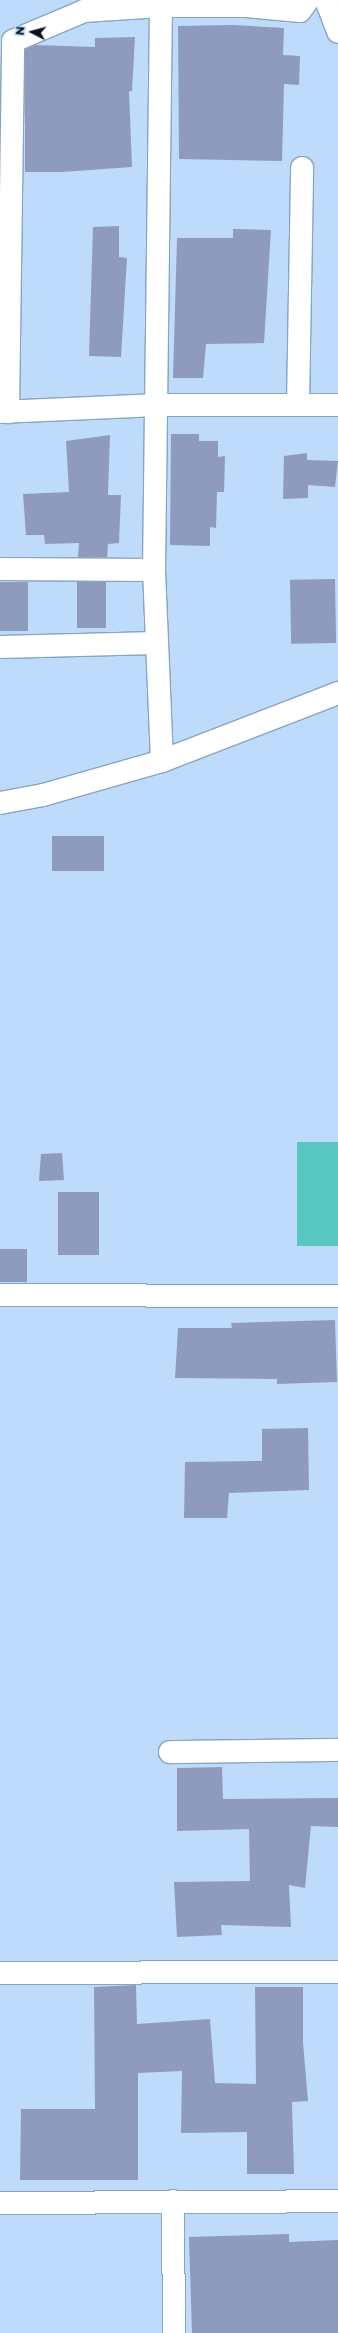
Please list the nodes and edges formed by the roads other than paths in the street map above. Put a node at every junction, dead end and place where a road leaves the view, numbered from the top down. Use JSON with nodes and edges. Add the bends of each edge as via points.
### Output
{"nodes":[{"id":1,"x":308,"y":0,"type":"edge"},
{"id":2,"x":326,"y":0,"type":"edge"},
{"id":3,"x":161,"y":6,"type":"junction"},
{"id":4,"x":338,"y":32,"type":"edge"},
{"id":5,"x":302,"y":168,"type":"dead end"},
{"id":6,"x":158,"y":405,"type":"junction"},
{"id":7,"x":298,"y":405,"type":"junction"},
{"id":8,"x":338,"y":405,"type":"edge"},
{"id":9,"x":4,"y":412,"type":"edge"},
{"id":10,"x":0,"y":569,"type":"edge"},
{"id":11,"x":154,"y":570,"type":"junction"},
{"id":12,"x":156,"y":642,"type":"junction"},
{"id":13,"x":0,"y":647,"type":"edge"},
{"id":14,"x":338,"y":693,"type":"edge"},
{"id":15,"x":162,"y":761,"type":"junction"},
{"id":16,"x":0,"y":804,"type":"edge"},
{"id":17,"x":0,"y":1295,"type":"edge"},
{"id":18,"x":338,"y":1296,"type":"edge"},
{"id":19,"x":338,"y":1750,"type":"edge"},
{"id":20,"x":170,"y":1752,"type":"dead end"},
{"id":21,"x":338,"y":1972,"type":"edge"},
{"id":22,"x":0,"y":1973,"type":"edge"},
{"id":23,"x":173,"y":2201,"type":"junction"},
{"id":24,"x":338,"y":2201,"type":"edge"},
{"id":25,"x":0,"y":2203,"type":"edge"},
{"id":26,"x":174,"y":2333,"type":"edge"}],
"edges":[{"from":1,"to":3,"type":"street","via":[[300,11],[246,6]]},
{"from":2,"to":4,"type":"street"},
{"from":3,"to":6,"type":"street"},
{"from":3,"to":9,"type":"street","via":[[84,11],[13,41]]},
{"from":5,"to":7,"type":"street"},
{"from":6,"to":7,"type":"street"},
{"from":6,"to":9,"type":"street"},
{"from":6,"to":11,"type":"street"},
{"from":7,"to":8,"type":"street"},
{"from":10,"to":11,"type":"street"},
{"from":11,"to":12,"type":"street"},
{"from":12,"to":13,"type":"street"},
{"from":12,"to":15,"type":"street"},
{"from":14,"to":15,"type":"street"},
{"from":15,"to":16,"type":"street","via":[[43,795]]},
{"from":17,"to":18,"type":"street"},
{"from":19,"to":20,"type":"street"},
{"from":21,"to":22,"type":"street"},
{"from":23,"to":24,"type":"street"},
{"from":23,"to":25,"type":"street"},
{"from":23,"to":26,"type":"street"}]}
